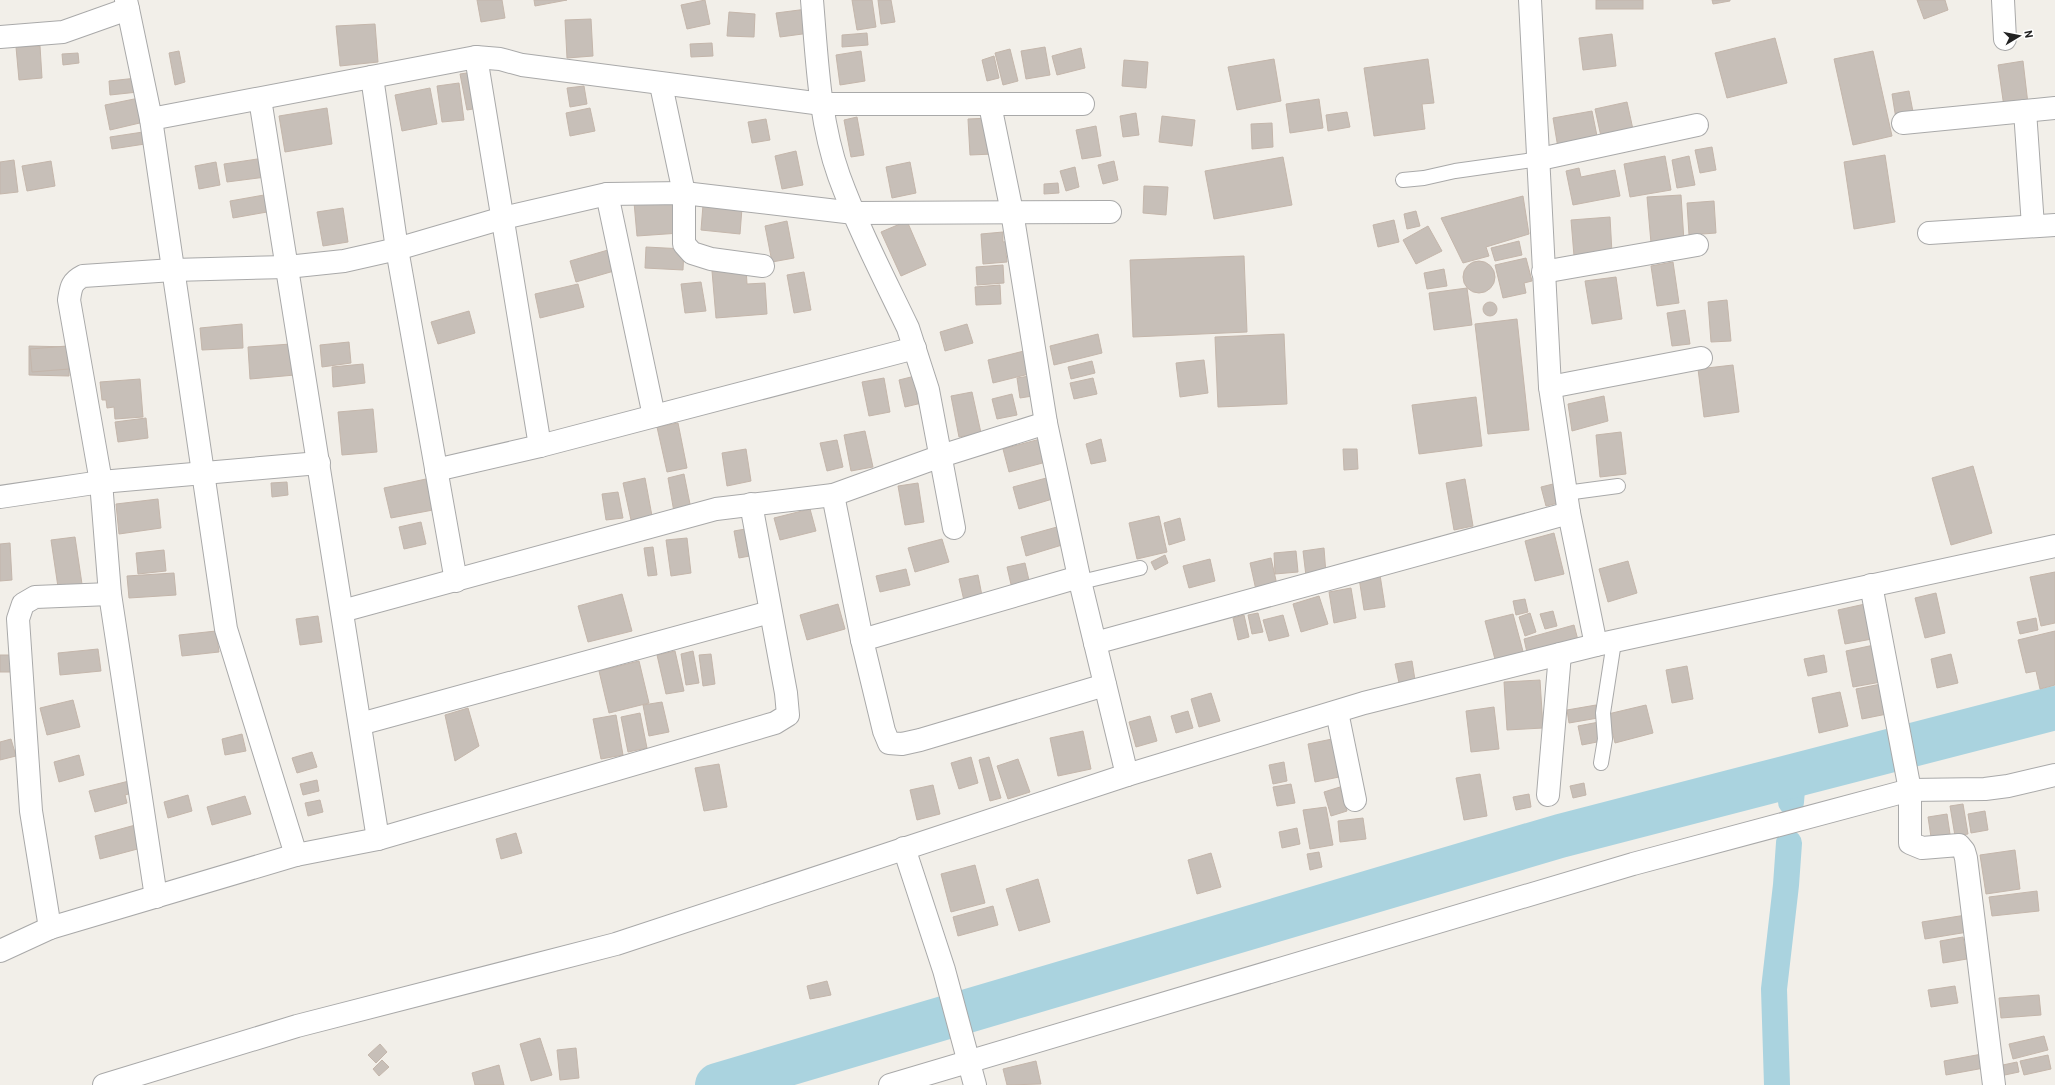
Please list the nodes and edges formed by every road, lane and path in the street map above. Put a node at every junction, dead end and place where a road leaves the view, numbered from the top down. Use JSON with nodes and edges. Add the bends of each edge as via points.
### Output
{"nodes":[{"id":1,"x":812,"y":0,"type":"edge"},
{"id":2,"x":1530,"y":0,"type":"edge"},
{"id":3,"x":2003,"y":0,"type":"edge"},
{"id":4,"x":127,"y":5,"type":"edge"},
{"id":5,"x":0,"y":37,"type":"edge"},
{"id":6,"x":2005,"y":38,"type":"dead end"},
{"id":7,"x":476,"y":57,"type":"junction"},
{"id":8,"x":372,"y":76,"type":"junction"},
{"id":9,"x":661,"y":85,"type":"junction"},
{"id":10,"x":260,"y":99,"type":"junction"},
{"id":11,"x":822,"y":104,"type":"junction"},
{"id":12,"x":1082,"y":104,"type":"dead end"},
{"id":13,"x":990,"y":105,"type":"junction"},
{"id":14,"x":2055,"y":108,"type":"edge"},
{"id":15,"x":2025,"y":111,"type":"junction"},
{"id":16,"x":151,"y":119,"type":"junction"},
{"id":17,"x":1903,"y":123,"type":"dead end"},
{"id":18,"x":1697,"y":125,"type":"dead end"},
{"id":19,"x":1540,"y":159,"type":"junction"},
{"id":20,"x":1402,"y":180,"type":"dead end"},
{"id":21,"x":684,"y":193,"type":"junction"},
{"id":22,"x":607,"y":194,"type":"junction"},
{"id":23,"x":1012,"y":212,"type":"junction"},
{"id":24,"x":1110,"y":212,"type":"dead end"},
{"id":25,"x":854,"y":213,"type":"junction"},
{"id":26,"x":503,"y":218,"type":"junction"},
{"id":27,"x":2055,"y":225,"type":"edge"},
{"id":28,"x":2033,"y":226,"type":"junction"},
{"id":29,"x":1930,"y":233,"type":"dead end"},
{"id":30,"x":1697,"y":245,"type":"dead end"},
{"id":31,"x":397,"y":249,"type":"junction"},
{"id":32,"x":763,"y":266,"type":"dead end"},
{"id":33,"x":287,"y":267,"type":"junction"},
{"id":34,"x":173,"y":270,"type":"junction"},
{"id":35,"x":1543,"y":272,"type":"junction"},
{"id":36,"x":915,"y":348,"type":"junction"},
{"id":37,"x":1701,"y":358,"type":"dead end"},
{"id":38,"x":1550,"y":387,"type":"junction"},
{"id":39,"x":654,"y":416,"type":"junction"},
{"id":40,"x":1046,"y":423,"type":"junction"},
{"id":41,"x":540,"y":446,"type":"junction"},
{"id":42,"x":941,"y":456,"type":"junction"},
{"id":43,"x":319,"y":463,"type":"junction"},
{"id":44,"x":436,"y":470,"type":"junction"},
{"id":45,"x":203,"y":472,"type":"junction"},
{"id":46,"x":101,"y":482,"type":"junction"},
{"id":47,"x":1618,"y":486,"type":"dead end"},
{"id":48,"x":833,"y":495,"type":"junction"},
{"id":49,"x":0,"y":497,"type":"edge"},
{"id":50,"x":1567,"y":503,"type":"junction"},
{"id":51,"x":750,"y":504,"type":"junction"},
{"id":52,"x":954,"y":528,"type":"dead end"},
{"id":53,"x":2055,"y":546,"type":"edge"},
{"id":54,"x":1140,"y":568,"type":"dead end"},
{"id":55,"x":1080,"y":580,"type":"junction"},
{"id":56,"x":456,"y":581,"type":"junction"},
{"id":57,"x":1871,"y":585,"type":"junction"},
{"id":58,"x":110,"y":594,"type":"junction"},
{"id":59,"x":342,"y":611,"type":"junction"},
{"id":60,"x":770,"y":612,"type":"junction"},
{"id":61,"x":862,"y":640,"type":"junction"},
{"id":62,"x":1095,"y":643,"type":"junction"},
{"id":63,"x":1605,"y":643,"type":"junction"},
{"id":64,"x":1560,"y":654,"type":"junction"},
{"id":65,"x":1105,"y":685,"type":"junction"},
{"id":66,"x":1337,"y":712,"type":"junction"},
{"id":67,"x":360,"y":724,"type":"junction"},
{"id":68,"x":1601,"y":763,"type":"dead end"},
{"id":69,"x":1127,"y":774,"type":"junction"},
{"id":70,"x":2055,"y":775,"type":"edge"},
{"id":71,"x":1910,"y":790,"type":"junction"},
{"id":72,"x":1548,"y":795,"type":"dead end"},
{"id":73,"x":1355,"y":800,"type":"dead end"},
{"id":74,"x":378,"y":839,"type":"junction"},
{"id":75,"x":904,"y":848,"type":"junction"},
{"id":76,"x":296,"y":855,"type":"junction"},
{"id":77,"x":156,"y":897,"type":"junction"},
{"id":78,"x":50,"y":928,"type":"junction"},
{"id":79,"x":0,"y":951,"type":"edge"},
{"id":80,"x":969,"y":1062,"type":"junction"},
{"id":81,"x":104,"y":1085,"type":"edge"},
{"id":82,"x":890,"y":1085,"type":"edge"},
{"id":83,"x":975,"y":1085,"type":"edge"},
{"id":84,"x":1994,"y":1085,"type":"edge"}],
"edges":[{"from":1,"to":11,"type":"street"},
{"from":2,"to":19,"type":"street"},
{"from":3,"to":6,"type":"street"},
{"from":4,"to":5,"type":"street","via":[[63,32]]},
{"from":4,"to":16,"type":"street"},
{"from":7,"to":8,"type":"street"},
{"from":7,"to":9,"type":"street","via":[[500,58],[522,66]]},
{"from":7,"to":26,"type":"street"},
{"from":8,"to":10,"type":"street"},
{"from":8,"to":31,"type":"street"},
{"from":9,"to":11,"type":"street"},
{"from":9,"to":21,"type":"street"},
{"from":10,"to":16,"type":"street"},
{"from":10,"to":33,"type":"street"},
{"from":11,"to":13,"type":"street"},
{"from":11,"to":25,"type":"street","via":[[839,175]]},
{"from":12,"to":13,"type":"street"},
{"from":13,"to":23,"type":"street"},
{"from":14,"to":15,"type":"street"},
{"from":15,"to":17,"type":"street"},
{"from":15,"to":28,"type":"street"},
{"from":16,"to":34,"type":"street"},
{"from":18,"to":19,"type":"street"},
{"from":19,"to":20,"type":"lane"},
{"from":19,"to":35,"type":"street"},
{"from":21,"to":22,"type":"street"},
{"from":21,"to":25,"type":"street"},
{"from":21,"to":32,"type":"street","via":[[684,244],[692,254],[711,260]]},
{"from":22,"to":26,"type":"street"},
{"from":22,"to":39,"type":"street"},
{"from":23,"to":24,"type":"street"},
{"from":23,"to":25,"type":"street"},
{"from":23,"to":40,"type":"street"},
{"from":25,"to":36,"type":"street"},
{"from":26,"to":31,"type":"street"},
{"from":26,"to":41,"type":"street"},
{"from":27,"to":28,"type":"street"},
{"from":28,"to":29,"type":"street"},
{"from":30,"to":35,"type":"street"},
{"from":31,"to":33,"type":"street","via":[[344,261]]},
{"from":31,"to":44,"type":"street"},
{"from":33,"to":34,"type":"street"},
{"from":33,"to":43,"type":"street"},
{"from":34,"to":45,"type":"street"},
{"from":34,"to":46,"type":"street","via":[[82,276],[74,280],[71,286],[69,300]]},
{"from":35,"to":38,"type":"street"},
{"from":36,"to":39,"type":"street"},
{"from":36,"to":42,"type":"street","via":[[928,390]]},
{"from":37,"to":38,"type":"street"},
{"from":38,"to":50,"type":"street"},
{"from":39,"to":41,"type":"street"},
{"from":40,"to":42,"type":"street"},
{"from":40,"to":55,"type":"street"},
{"from":41,"to":44,"type":"street"},
{"from":42,"to":48,"type":"street"},
{"from":42,"to":52,"type":"street"},
{"from":43,"to":45,"type":"street"},
{"from":43,"to":59,"type":"street"},
{"from":44,"to":56,"type":"street"},
{"from":45,"to":46,"type":"street"},
{"from":45,"to":76,"type":"street","via":[[226,629]]},
{"from":46,"to":49,"type":"street"},
{"from":46,"to":58,"type":"street"},
{"from":47,"to":50,"type":"lane"},
{"from":48,"to":51,"type":"street"},
{"from":48,"to":61,"type":"street"},
{"from":50,"to":62,"type":"street"},
{"from":50,"to":63,"type":"street"},
{"from":51,"to":56,"type":"street","via":[[716,508]]},
{"from":51,"to":60,"type":"street"},
{"from":53,"to":57,"type":"street"},
{"from":54,"to":55,"type":"lane"},
{"from":55,"to":61,"type":"street"},
{"from":55,"to":62,"type":"street"},
{"from":56,"to":59,"type":"street"},
{"from":57,"to":63,"type":"street"},
{"from":57,"to":71,"type":"street"},
{"from":58,"to":77,"type":"street"},
{"from":58,"to":78,"type":"street","via":[[34,598],[23,604],[18,619],[31,811]]},
{"from":59,"to":67,"type":"street"},
{"from":60,"to":67,"type":"street"},
{"from":60,"to":74,"type":"street","via":[[788,715],[776,723]]},
{"from":61,"to":65,"type":"street","via":[[889,743],[902,744],[920,740]]},
{"from":62,"to":65,"type":"street"},
{"from":63,"to":64,"type":"street"},
{"from":63,"to":68,"type":"lane","via":[[1605,739]]},
{"from":64,"to":66,"type":"street"},
{"from":64,"to":72,"type":"street"},
{"from":65,"to":69,"type":"street"},
{"from":66,"to":69,"type":"street"},
{"from":66,"to":73,"type":"street"},
{"from":67,"to":74,"type":"street"},
{"from":69,"to":75,"type":"street"},
{"from":70,"to":71,"type":"street","via":[[1985,789]]},
{"from":71,"to":80,"type":"street","via":[[1633,864]]},
{"from":71,"to":84,"type":"street","via":[[1910,843],[1922,848],[1959,845],[1966,858]]},
{"from":74,"to":76,"type":"street"},
{"from":75,"to":80,"type":"street","via":[[944,970]]},
{"from":75,"to":81,"type":"street","via":[[616,944],[298,1026]]},
{"from":76,"to":77,"type":"street"},
{"from":77,"to":78,"type":"street"},
{"from":78,"to":79,"type":"street"},
{"from":80,"to":82,"type":"street"},
{"from":80,"to":83,"type":"street"}]}
